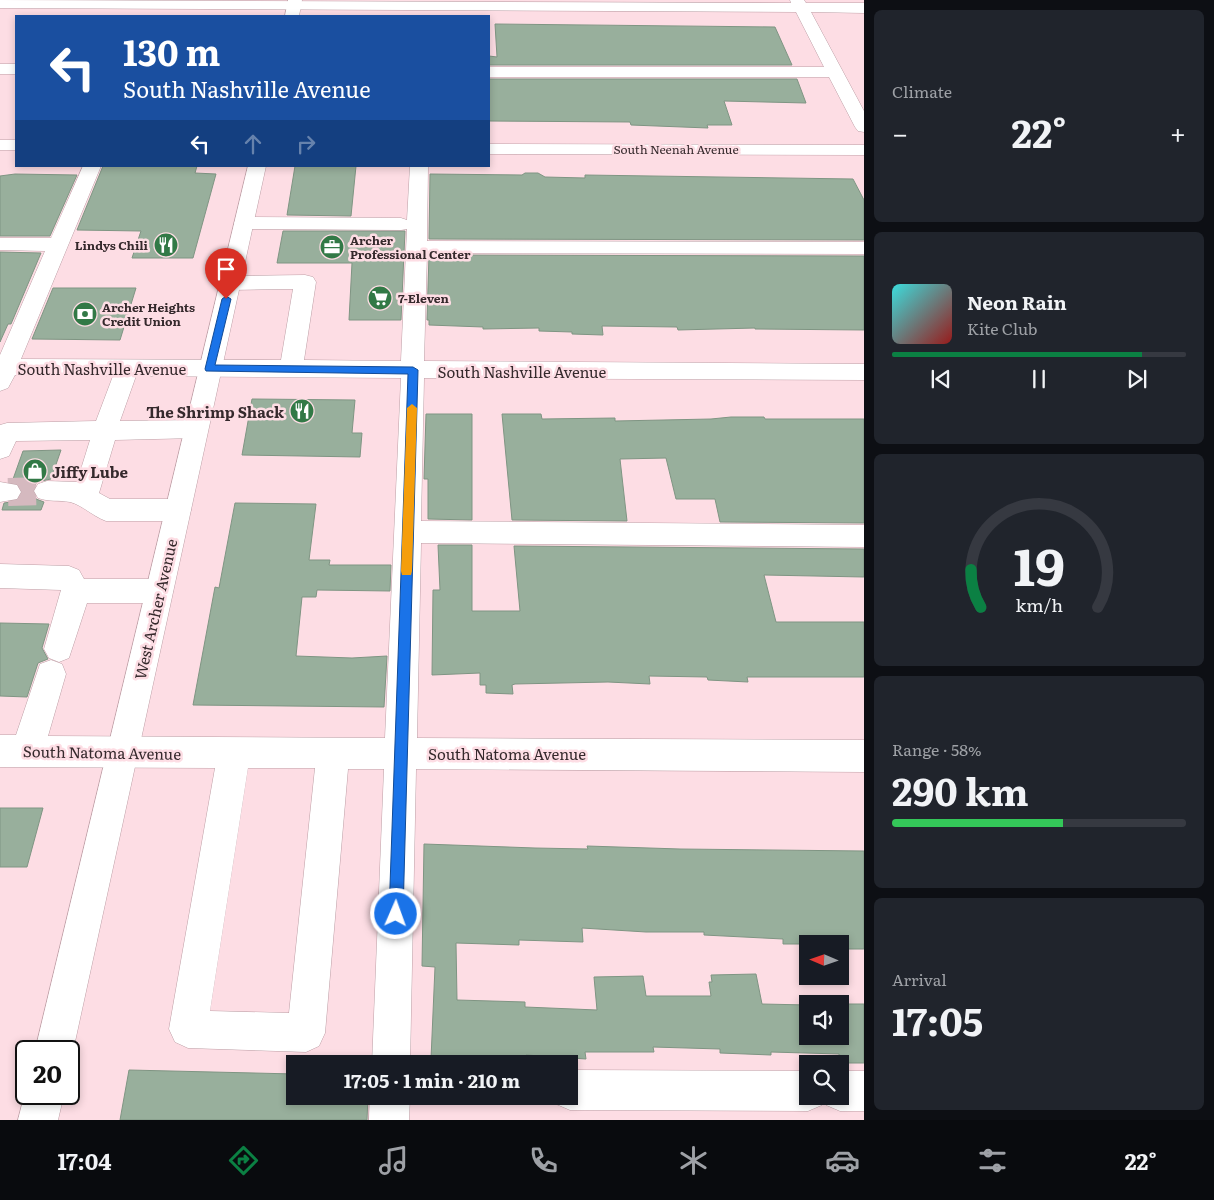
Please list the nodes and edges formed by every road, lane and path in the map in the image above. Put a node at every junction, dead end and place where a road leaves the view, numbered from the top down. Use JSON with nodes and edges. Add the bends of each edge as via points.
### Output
{"nodes":[{"id":1,"x":0,"y":4,"type":"edge"},
{"id":2,"x":798,"y":4,"type":"edge"},
{"id":3,"x":160,"y":7,"type":"edge"},
{"id":4,"x":294,"y":7,"type":"edge"},
{"id":5,"x":424,"y":7,"type":"edge"},
{"id":6,"x":864,"y":8,"type":"edge"},
{"id":7,"x":181,"y":10,"type":"edge"},
{"id":8,"x":0,"y":69,"type":"edge"},
{"id":9,"x":15,"y":69,"type":"edge"},
{"id":10,"x":490,"y":72,"type":"edge"},
{"id":11,"x":835,"y":72,"type":"junction"},
{"id":12,"x":864,"y":127,"type":"edge"},
{"id":13,"x":0,"y":145,"type":"edge"},
{"id":14,"x":15,"y":145,"type":"edge"},
{"id":15,"x":490,"y":149,"type":"edge"},
{"id":16,"x":864,"y":150,"type":"edge"},
{"id":17,"x":92,"y":167,"type":"edge"},
{"id":18,"x":257,"y":167,"type":"edge"},
{"id":19,"x":419,"y":167,"type":"edge"},
{"id":20,"x":244,"y":223,"type":"junction"},
{"id":21,"x":401,"y":224,"type":"dead end"},
{"id":22,"x":0,"y":244,"type":"edge"},
{"id":23,"x":59,"y":245,"type":"junction"},
{"id":24,"x":417,"y":247,"type":"junction"},
{"id":25,"x":864,"y":248,"type":"edge"},
{"id":26,"x":230,"y":284,"type":"junction"},
{"id":27,"x":127,"y":368,"type":"junction"},
{"id":28,"x":210,"y":369,"type":"junction"},
{"id":29,"x":291,"y":369,"type":"junction"},
{"id":30,"x":413,"y":370,"type":"junction"},
{"id":31,"x":2,"y":372,"type":"edge"},
{"id":32,"x":864,"y":372,"type":"edge"},
{"id":33,"x":196,"y":429,"type":"junction"},
{"id":34,"x":105,"y":430,"type":"junction"},
{"id":35,"x":0,"y":449,"type":"edge"},
{"id":36,"x":47,"y":491,"type":"tunnel mouth"},
{"id":37,"x":85,"y":497,"type":"junction"},
{"id":38,"x":178,"y":510,"type":"junction"},
{"id":39,"x":408,"y":532,"type":"junction"},
{"id":40,"x":864,"y":536,"type":"edge"},
{"id":41,"x":0,"y":576,"type":"edge"},
{"id":42,"x":76,"y":591,"type":"junction"},
{"id":43,"x":159,"y":592,"type":"junction"},
{"id":44,"x":14,"y":751,"type":"edge"},
{"id":45,"x":122,"y":752,"type":"junction"},
{"id":46,"x":234,"y":752,"type":"junction"},
{"id":47,"x":333,"y":752,"type":"junction"},
{"id":48,"x":401,"y":752,"type":"junction"},
{"id":49,"x":864,"y":756,"type":"edge"},
{"id":50,"x":57,"y":1040,"type":"edge"},
{"id":51,"x":391,"y":1055,"type":"edge"},
{"id":52,"x":578,"y":1090,"type":"edge"},
{"id":53,"x":799,"y":1091,"type":"edge"},
{"id":54,"x":849,"y":1091,"type":"edge"},
{"id":55,"x":864,"y":1091,"type":"edge"},
{"id":56,"x":41,"y":1105,"type":"edge"},
{"id":57,"x":390,"y":1105,"type":"edge"},
{"id":58,"x":38,"y":1120,"type":"edge"},
{"id":59,"x":390,"y":1120,"type":"edge"}],
"edges":[{"from":1,"to":3,"type":"street"},
{"from":2,"to":5,"type":"street"},
{"from":2,"to":6,"type":"street"},
{"from":2,"to":11,"type":"street"},
{"from":3,"to":7,"type":"street"},
{"from":4,"to":5,"type":"street"},
{"from":4,"to":7,"type":"street"},
{"from":8,"to":9,"type":"street"},
{"from":10,"to":11,"type":"street"},
{"from":11,"to":12,"type":"street"},
{"from":13,"to":14,"type":"street"},
{"from":15,"to":16,"type":"street","name":"South Neenah Avenue"},
{"from":17,"to":23,"type":"street"},
{"from":18,"to":20,"type":"street","name":"West Archer Avenue"},
{"from":19,"to":24,"type":"street"},
{"from":20,"to":21,"type":"street"},
{"from":20,"to":26,"type":"street","name":"West Archer Avenue"},
{"from":22,"to":23,"type":"street"},
{"from":23,"to":31,"type":"street"},
{"from":24,"to":25,"type":"street"},
{"from":24,"to":30,"type":"street"},
{"from":26,"to":28,"type":"street","name":"West Archer Avenue"},
{"from":26,"to":29,"type":"street","via":[[305,282]]},
{"from":27,"to":28,"type":"street","name":"South Nashville Avenue"},
{"from":27,"to":31,"type":"street","name":"South Nashville Avenue"},
{"from":27,"to":34,"type":"street"},
{"from":28,"to":29,"type":"street","name":"South Nashville Avenue"},
{"from":28,"to":33,"type":"street","name":"West Archer Avenue"},
{"from":29,"to":30,"type":"street","name":"South Nashville Avenue"},
{"from":30,"to":32,"type":"street","name":"South Nashville Avenue"},
{"from":30,"to":39,"type":"street"},
{"from":33,"to":34,"type":"street"},
{"from":33,"to":38,"type":"street","name":"West Archer Avenue"},
{"from":34,"to":35,"type":"street","via":[[7,432]]},
{"from":34,"to":37,"type":"street"},
{"from":36,"to":37,"type":"street","via":[[75,492]]},
{"from":37,"to":38,"type":"street","via":[[106,510]]},
{"from":38,"to":43,"type":"street","name":"West Archer Avenue"},
{"from":39,"to":40,"type":"street"},
{"from":39,"to":48,"type":"street"},
{"from":41,"to":42,"type":"street","via":[[69,578]]},
{"from":42,"to":43,"type":"street"},
{"from":42,"to":44,"type":"street","via":[[55,662]]},
{"from":43,"to":45,"type":"street","name":"West Archer Avenue"},
{"from":44,"to":45,"type":"street","name":"South Natoma Avenue"},
{"from":45,"to":46,"type":"street","name":"South Natoma Avenue"},
{"from":45,"to":50,"type":"street","name":"West Archer Avenue"},
{"from":46,"to":47,"type":"street","name":"South Natoma Avenue"},
{"from":46,"to":47,"type":"street","via":[[188,1030],[306,1033]]},
{"from":47,"to":48,"type":"street","name":"South Natoma Avenue"},
{"from":48,"to":49,"type":"street","name":"South Natoma Avenue"},
{"from":48,"to":51,"type":"street"},
{"from":52,"to":53,"type":"street"},
{"from":54,"to":55,"type":"street"},
{"from":56,"to":58,"type":"street"},
{"from":57,"to":59,"type":"street"}]}
